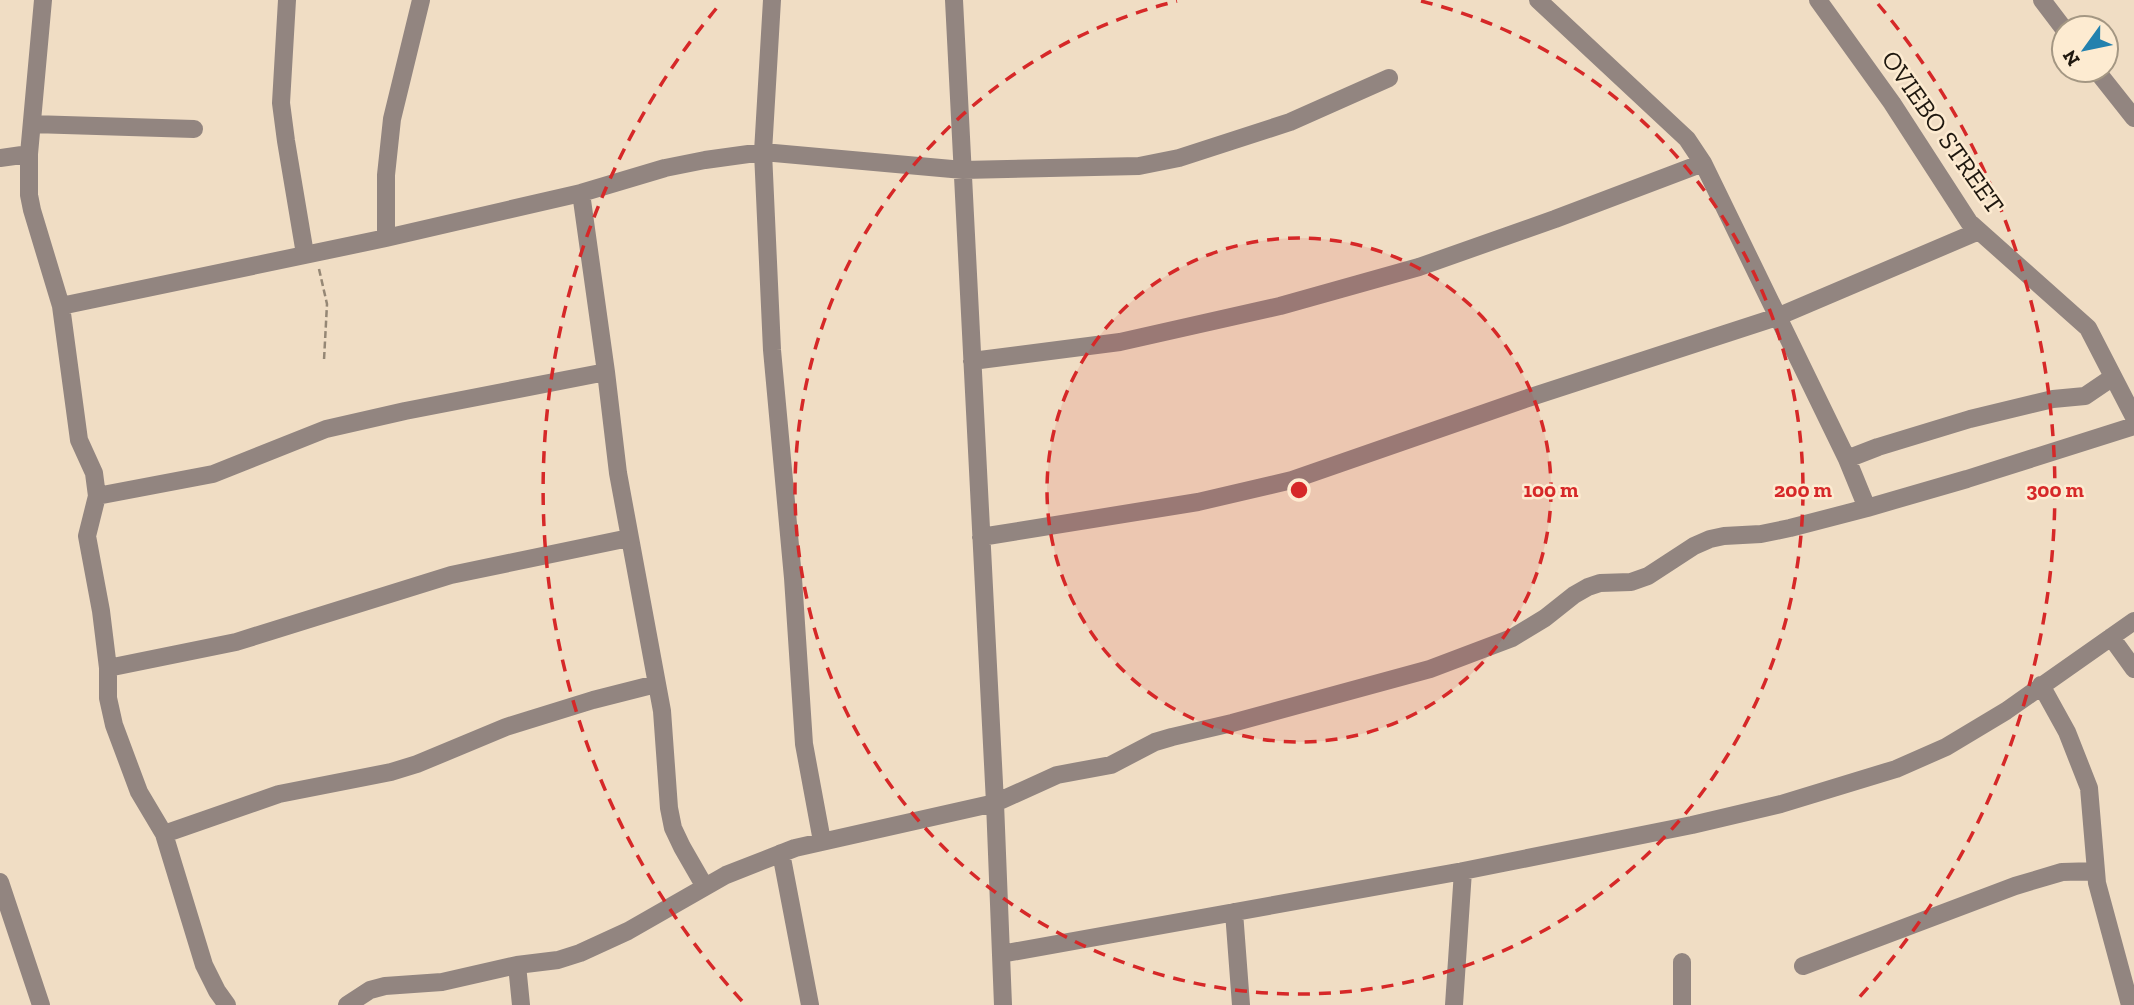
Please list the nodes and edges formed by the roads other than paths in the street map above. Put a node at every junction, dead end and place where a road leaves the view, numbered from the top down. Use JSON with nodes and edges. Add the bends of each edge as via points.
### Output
{"nodes":[{"id":1,"x":43,"y":0,"type":"edge"},
{"id":2,"x":287,"y":0,"type":"edge"},
{"id":3,"x":421,"y":0,"type":"edge"},
{"id":4,"x":772,"y":0,"type":"edge"},
{"id":5,"x":954,"y":0,"type":"edge"},
{"id":6,"x":1538,"y":0,"type":"edge"},
{"id":7,"x":1818,"y":0,"type":"edge"},
{"id":8,"x":2042,"y":0,"type":"edge"},
{"id":9,"x":2053,"y":14,"type":"edge"},
{"id":10,"x":1389,"y":78,"type":"dead end"},
{"id":11,"x":2107,"y":84,"type":"edge"},
{"id":12,"x":2134,"y":118,"type":"edge"},
{"id":13,"x":32,"y":124,"type":"junction"},
{"id":14,"x":194,"y":129,"type":"dead end"},
{"id":15,"x":763,"y":152,"type":"junction"},
{"id":16,"x":29,"y":154,"type":"junction"},
{"id":17,"x":0,"y":158,"type":"edge"},
{"id":18,"x":1703,"y":163,"type":"junction"},
{"id":19,"x":963,"y":170,"type":"junction"},
{"id":20,"x":581,"y":193,"type":"junction"},
{"id":21,"x":1979,"y":231,"type":"junction"},
{"id":22,"x":386,"y":238,"type":"junction"},
{"id":23,"x":310,"y":253,"type":"junction"},
{"id":24,"x":61,"y":306,"type":"junction"},
{"id":25,"x":1777,"y":317,"type":"junction"},
{"id":26,"x":972,"y":361,"type":"junction"},
{"id":27,"x":606,"y":372,"type":"junction"},
{"id":28,"x":2113,"y":377,"type":"junction"},
{"id":29,"x":2134,"y":417,"type":"edge"},
{"id":30,"x":2134,"y":426,"type":"edge"},
{"id":31,"x":1847,"y":458,"type":"junction"},
{"id":32,"x":97,"y":496,"type":"junction"},
{"id":33,"x":1867,"y":509,"type":"junction"},
{"id":34,"x":981,"y":537,"type":"junction"},
{"id":35,"x":629,"y":538,"type":"junction"},
{"id":36,"x":2134,"y":621,"type":"edge"},
{"id":37,"x":2111,"y":637,"type":"junction"},
{"id":38,"x":108,"y":668,"type":"junction"},
{"id":39,"x":2134,"y":669,"type":"edge"},
{"id":40,"x":656,"y":684,"type":"junction"},
{"id":41,"x":2041,"y":685,"type":"junction"},
{"id":42,"x":995,"y":803,"type":"junction"},
{"id":43,"x":164,"y":834,"type":"junction"},
{"id":44,"x":822,"y":841,"type":"junction"},
{"id":45,"x":781,"y":853,"type":"junction"},
{"id":46,"x":1464,"y":871,"type":"junction"},
{"id":47,"x":2096,"y":871,"type":"junction"},
{"id":48,"x":0,"y":882,"type":"edge"},
{"id":49,"x":705,"y":887,"type":"junction"},
{"id":50,"x":1234,"y":912,"type":"junction"},
{"id":51,"x":1000,"y":954,"type":"junction"},
{"id":52,"x":1682,"y":961,"type":"dead end"},
{"id":53,"x":517,"y":965,"type":"junction"},
{"id":54,"x":1804,"y":965,"type":"dead end"},
{"id":55,"x":41,"y":1005,"type":"edge"},
{"id":56,"x":227,"y":1005,"type":"edge"},
{"id":57,"x":347,"y":1005,"type":"edge"},
{"id":58,"x":521,"y":1005,"type":"edge"},
{"id":59,"x":810,"y":1005,"type":"edge"},
{"id":60,"x":1003,"y":1005,"type":"edge"},
{"id":61,"x":1241,"y":1005,"type":"edge"},
{"id":62,"x":1454,"y":1005,"type":"edge"},
{"id":63,"x":1682,"y":1005,"type":"edge"},
{"id":64,"x":2130,"y":1005,"type":"edge"}],
"edges":[{"from":1,"to":13,"type":"street"},
{"from":2,"to":23,"type":"street","via":[[281,103]]},
{"from":3,"to":22,"type":"street","via":[[392,120]]},
{"from":4,"to":15,"type":"street"},
{"from":5,"to":19,"type":"street"},
{"from":6,"to":18,"type":"street","via":[[1688,139]]},
{"from":7,"to":21,"type":"street","name":"OVIEBO STREET"},
{"from":8,"to":9,"type":"street"},
{"from":10,"to":19,"type":"street","via":[[1290,122],[1179,158],[1139,166]]},
{"from":11,"to":12,"type":"street"},
{"from":13,"to":14,"type":"street"},
{"from":13,"to":16,"type":"street"},
{"from":15,"to":19,"type":"street"},
{"from":15,"to":20,"type":"street","via":[[665,169]]},
{"from":15,"to":44,"type":"street","via":[[772,350],[804,744]]},
{"from":16,"to":17,"type":"street"},
{"from":16,"to":24,"type":"street","via":[[32,210]]},
{"from":18,"to":25,"type":"street"},
{"from":18,"to":26,"type":"street","via":[[1419,267],[1280,306],[1120,342]]},
{"from":19,"to":26,"type":"street"},
{"from":20,"to":22,"type":"street"},
{"from":20,"to":27,"type":"street"},
{"from":21,"to":25,"type":"street"},
{"from":21,"to":28,"type":"street","name":"OVIEBO STREET","via":[[2088,328]]},
{"from":22,"to":23,"type":"street"},
{"from":23,"to":24,"type":"street"},
{"from":24,"to":32,"type":"street","via":[[79,440],[94,472]]},
{"from":25,"to":31,"type":"street"},
{"from":25,"to":34,"type":"street","via":[[1292,480],[1198,502]]},
{"from":26,"to":34,"type":"street"},
{"from":27,"to":32,"type":"street","via":[[326,429],[213,474]]},
{"from":27,"to":35,"type":"street"},
{"from":28,"to":29,"type":"street","name":"OVIEBO STREET"},
{"from":28,"to":31,"type":"street","via":[[2085,396],[1970,419]]},
{"from":30,"to":33,"type":"street"},
{"from":31,"to":33,"type":"street"},
{"from":32,"to":38,"type":"street","via":[[87,536]]},
{"from":33,"to":42,"type":"street","via":[[1761,534],[1710,539],[1648,576],[1588,587],[1512,638],[1430,669],[1155,742],[1111,765],[1058,775]]},
{"from":34,"to":42,"type":"street"},
{"from":35,"to":38,"type":"street","via":[[451,575],[236,642]]},
{"from":35,"to":40,"type":"street"},
{"from":36,"to":37,"type":"street"},
{"from":37,"to":39,"type":"street"},
{"from":37,"to":41,"type":"street"},
{"from":38,"to":43,"type":"street","via":[[108,698],[123,753]]},
{"from":40,"to":43,"type":"street","via":[[506,727],[391,772],[279,794]]},
{"from":40,"to":49,"type":"street","via":[[673,828]]},
{"from":41,"to":46,"type":"street","via":[[1946,747],[1896,769],[1782,804]]},
{"from":41,"to":47,"type":"street","via":[[2067,732],[2088,788]]},
{"from":42,"to":44,"type":"street"},
{"from":42,"to":51,"type":"street"},
{"from":43,"to":56,"type":"street","via":[[204,965]]},
{"from":44,"to":45,"type":"street"},
{"from":45,"to":49,"type":"street"},
{"from":45,"to":59,"type":"street"},
{"from":46,"to":50,"type":"street"},
{"from":46,"to":62,"type":"street"},
{"from":47,"to":54,"type":"street","via":[[2062,872],[2015,886]]},
{"from":47,"to":64,"type":"street"},
{"from":48,"to":55,"type":"street"},
{"from":49,"to":53,"type":"street","via":[[580,953]]},
{"from":50,"to":51,"type":"street"},
{"from":50,"to":61,"type":"street"},
{"from":51,"to":60,"type":"street"},
{"from":52,"to":63,"type":"street"},
{"from":53,"to":57,"type":"street","via":[[442,982],[385,986]]},
{"from":53,"to":58,"type":"street"}]}
